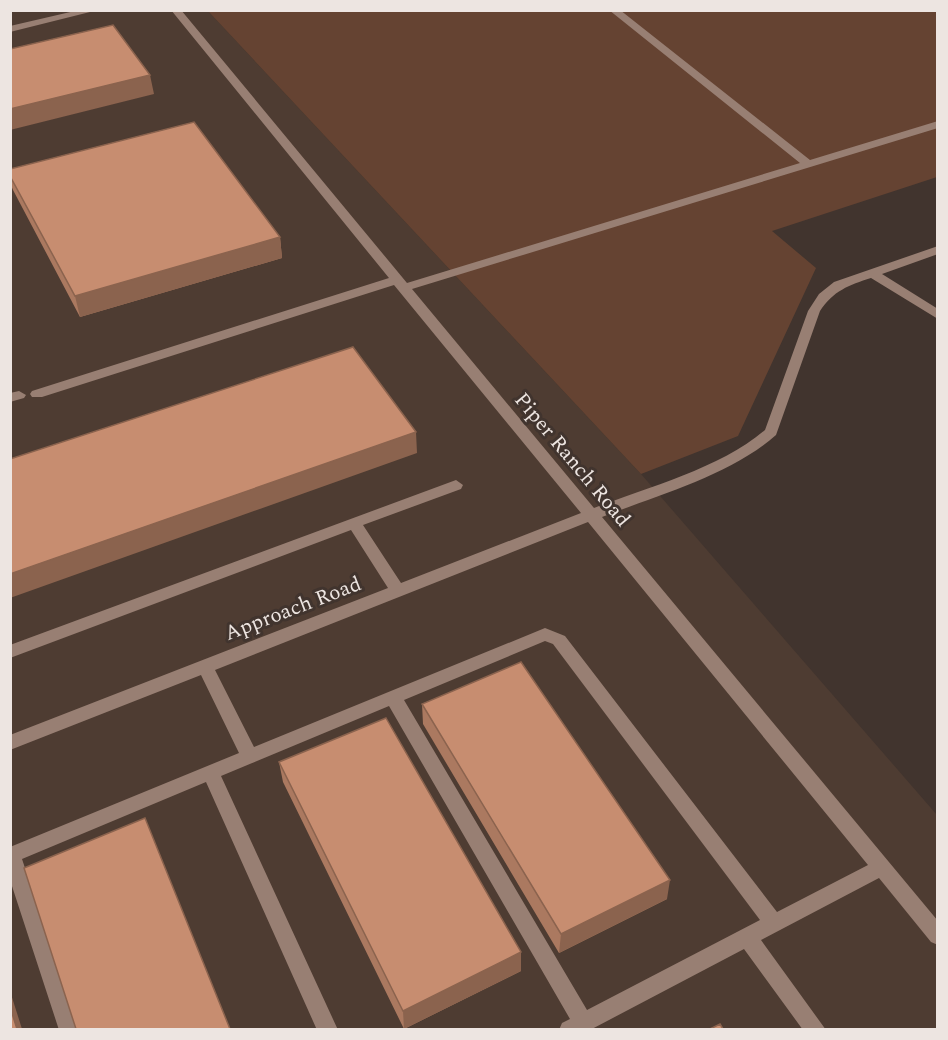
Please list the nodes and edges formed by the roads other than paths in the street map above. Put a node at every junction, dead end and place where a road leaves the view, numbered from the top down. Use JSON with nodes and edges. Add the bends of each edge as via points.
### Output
{"nodes":[{"id":1,"x":94,"y":10,"type":"edge"},
{"id":2,"x":174,"y":10,"type":"edge"},
{"id":3,"x":613,"y":10,"type":"edge"},
{"id":4,"x":10,"y":29,"type":"edge"},
{"id":5,"x":938,"y":124,"type":"edge"},
{"id":6,"x":809,"y":164,"type":"junction"},
{"id":7,"x":938,"y":250,"type":"edge"},
{"id":8,"x":872,"y":273,"type":"junction"},
{"id":9,"x":400,"y":284,"type":"junction"},
{"id":10,"x":938,"y":315,"type":"edge"},
{"id":11,"x":37,"y":394,"type":"dead end"},
{"id":12,"x":456,"y":485,"type":"dead end"},
{"id":13,"x":590,"y":515,"type":"junction"},
{"id":14,"x":354,"y":523,"type":"junction"},
{"id":15,"x":397,"y":590,"type":"junction"},
{"id":16,"x":10,"y":652,"type":"edge"},
{"id":17,"x":205,"y":666,"type":"junction"},
{"id":18,"x":393,"y":697,"type":"junction"},
{"id":19,"x":10,"y":743,"type":"edge"},
{"id":20,"x":250,"y":757,"type":"junction"},
{"id":21,"x":211,"y":773,"type":"junction"},
{"id":22,"x":11,"y":856,"type":"edge"},
{"id":23,"x":881,"y":868,"type":"junction"},
{"id":24,"x":774,"y":923,"type":"junction"},
{"id":25,"x":938,"y":936,"type":"edge"},
{"id":26,"x":748,"y":938,"type":"junction"},
{"id":27,"x":576,"y":1026,"type":"edge"},
{"id":28,"x":69,"y":1029,"type":"edge"},
{"id":29,"x":328,"y":1029,"type":"edge"},
{"id":30,"x":816,"y":1029,"type":"edge"}],
"edges":[{"from":1,"to":4,"type":"street"},
{"from":2,"to":9,"type":"street","name":"Piper Ranch Road"},
{"from":3,"to":6,"type":"street"},
{"from":5,"to":6,"type":"street"},
{"from":6,"to":9,"type":"street"},
{"from":7,"to":8,"type":"street","name":"Approach Road"},
{"from":8,"to":10,"type":"street"},
{"from":8,"to":13,"type":"street","name":"Approach Road","via":[[838,285],[823,297],[814,311],[771,432],[755,446],[732,460]]},
{"from":9,"to":11,"type":"street"},
{"from":9,"to":13,"type":"street","name":"Piper Ranch Road"},
{"from":12,"to":14,"type":"street"},
{"from":13,"to":15,"type":"street","name":"Approach Road"},
{"from":13,"to":23,"type":"street","name":"Piper Ranch Road"},
{"from":14,"to":15,"type":"street"},
{"from":14,"to":16,"type":"street"},
{"from":15,"to":17,"type":"street","name":"Approach Road"},
{"from":17,"to":19,"type":"street","name":"Approach Road"},
{"from":17,"to":20,"type":"street"},
{"from":18,"to":20,"type":"street"},
{"from":18,"to":24,"type":"street","via":[[545,634],[559,640]]},
{"from":18,"to":27,"type":"street"},
{"from":20,"to":21,"type":"street"},
{"from":21,"to":22,"type":"street"},
{"from":21,"to":29,"type":"street"},
{"from":22,"to":28,"type":"street"},
{"from":23,"to":24,"type":"street"},
{"from":23,"to":25,"type":"street","name":"Piper Ranch Road"},
{"from":24,"to":26,"type":"street"},
{"from":26,"to":27,"type":"street"},
{"from":26,"to":30,"type":"street"}]}
